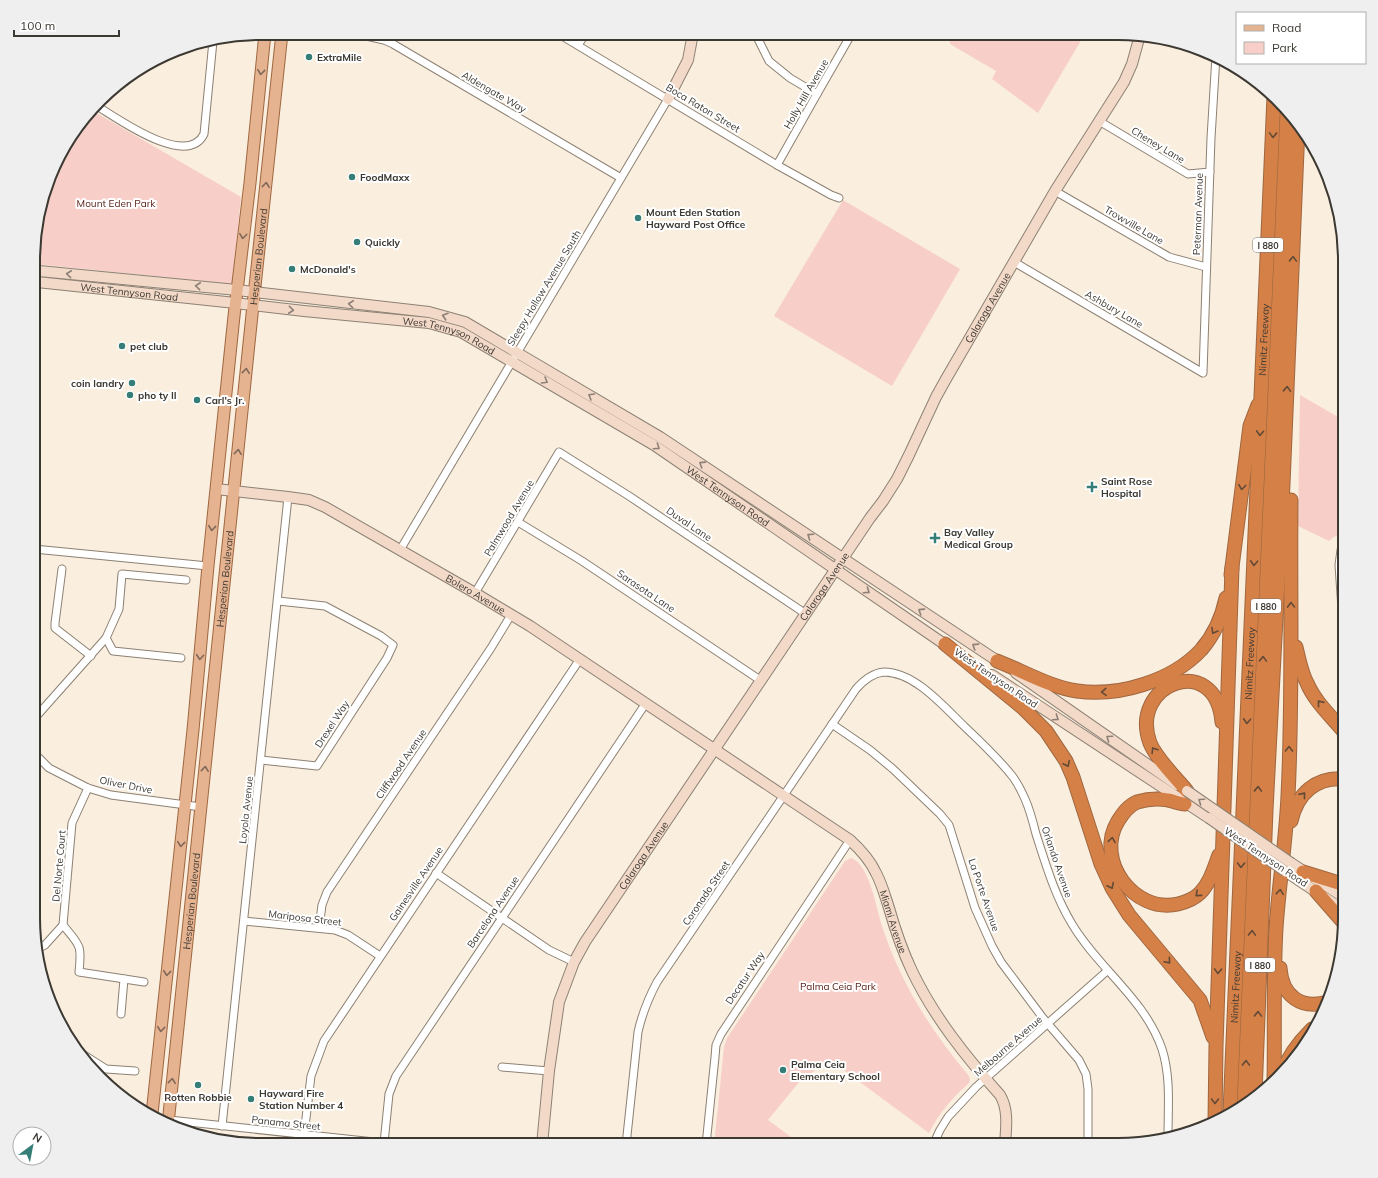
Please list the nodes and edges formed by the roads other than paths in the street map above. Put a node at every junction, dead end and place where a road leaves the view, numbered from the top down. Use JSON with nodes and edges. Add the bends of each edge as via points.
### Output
{"nodes":[{"id":1,"x":264,"y":40,"type":"edge"},
{"id":2,"x":281,"y":40,"type":"edge"},
{"id":3,"x":384,"y":40,"type":"edge"},
{"id":4,"x":569,"y":40,"type":"edge"},
{"id":5,"x":581,"y":40,"type":"edge"},
{"id":6,"x":692,"y":40,"type":"edge"},
{"id":7,"x":758,"y":40,"type":"edge"},
{"id":8,"x":848,"y":40,"type":"edge"},
{"id":9,"x":1139,"y":41,"type":"edge"},
{"id":10,"x":213,"y":45,"type":"edge"},
{"id":11,"x":578,"y":45,"type":"junction"},
{"id":12,"x":1216,"y":63,"type":"edge"},
{"id":13,"x":816,"y":94,"type":"junction"},
{"id":14,"x":668,"y":99,"type":"junction"},
{"id":15,"x":1274,"y":104,"type":"edge"},
{"id":16,"x":100,"y":108,"type":"edge"},
{"id":17,"x":1287,"y":118,"type":"edge"},
{"id":18,"x":1099,"y":121,"type":"junction"},
{"id":19,"x":1298,"y":133,"type":"edge"},
{"id":20,"x":777,"y":165,"type":"junction"},
{"id":21,"x":1210,"y":172,"type":"junction"},
{"id":22,"x":621,"y":178,"type":"junction"},
{"id":23,"x":1056,"y":191,"type":"junction"},
{"id":24,"x":839,"y":198,"type":"dead end"},
{"id":25,"x":1014,"y":262,"type":"junction"},
{"id":26,"x":1206,"y":267,"type":"junction"},
{"id":27,"x":40,"y":271,"type":"edge"},
{"id":28,"x":40,"y":282,"type":"edge"},
{"id":29,"x":237,"y":290,"type":"junction"},
{"id":30,"x":254,"y":293,"type":"junction"},
{"id":31,"x":236,"y":303,"type":"junction"},
{"id":32,"x":253,"y":305,"type":"junction"},
{"id":33,"x":514,"y":357,"type":"junction"},
{"id":34,"x":1203,"y":373,"type":"joint"},
{"id":35,"x":1262,"y":394,"type":"junction"},
{"id":36,"x":559,"y":452,"type":"joint"},
{"id":37,"x":1284,"y":484,"type":"junction"},
{"id":38,"x":216,"y":489,"type":"junction"},
{"id":39,"x":234,"y":491,"type":"junction"},
{"id":40,"x":288,"y":497,"type":"junction"},
{"id":41,"x":518,"y":522,"type":"junction"},
{"id":42,"x":40,"y":550,"type":"edge"},
{"id":43,"x":400,"y":550,"type":"junction"},
{"id":44,"x":843,"y":558,"type":"junction"},
{"id":45,"x":208,"y":566,"type":"junction"},
{"id":46,"x":1232,"y":568,"type":"junction"},
{"id":47,"x":62,"y":569,"type":"dead end"},
{"id":48,"x":835,"y":569,"type":"junction"},
{"id":49,"x":186,"y":580,"type":"dead end"},
{"id":50,"x":475,"y":593,"type":"junction"},
{"id":51,"x":278,"y":600,"type":"junction"},
{"id":52,"x":806,"y":614,"type":"junction"},
{"id":53,"x":511,"y":615,"type":"junction"},
{"id":54,"x":1292,"y":627,"type":"junction"},
{"id":55,"x":106,"y":638,"type":"junction"},
{"id":56,"x":944,"y":644,"type":"junction"},
{"id":57,"x":91,"y":656,"type":"junction"},
{"id":58,"x":181,"y":658,"type":"dead end"},
{"id":59,"x":580,"y":659,"type":"junction"},
{"id":60,"x":998,"y":661,"type":"junction"},
{"id":61,"x":866,"y":678,"type":"joint"},
{"id":62,"x":760,"y":680,"type":"junction"},
{"id":63,"x":646,"y":703,"type":"junction"},
{"id":64,"x":40,"y":712,"type":"edge"},
{"id":65,"x":832,"y":724,"type":"junction"},
{"id":66,"x":1338,"y":725,"type":"edge"},
{"id":67,"x":714,"y":749,"type":"junction"},
{"id":68,"x":40,"y":759,"type":"edge"},
{"id":69,"x":261,"y":760,"type":"junction"},
{"id":70,"x":1226,"y":769,"type":"junction"},
{"id":71,"x":1338,"y":778,"type":"edge"},
{"id":72,"x":88,"y":788,"type":"junction"},
{"id":73,"x":784,"y":796,"type":"junction"},
{"id":74,"x":1186,"y":798,"type":"junction"},
{"id":75,"x":185,"y":805,"type":"junction"},
{"id":76,"x":201,"y":808,"type":"junction"},
{"id":77,"x":850,"y":840,"type":"junction"},
{"id":78,"x":1222,"y":848,"type":"junction"},
{"id":79,"x":1286,"y":864,"type":"junction"},
{"id":80,"x":1303,"y":872,"type":"junction"},
{"id":81,"x":436,"y":873,"type":"junction"},
{"id":82,"x":1338,"y":883,"type":"edge"},
{"id":83,"x":1316,"y":891,"type":"junction"},
{"id":84,"x":1338,"y":894,"type":"edge"},
{"id":85,"x":1338,"y":906,"type":"edge"},
{"id":86,"x":1338,"y":916,"type":"edge"},
{"id":87,"x":502,"y":918,"type":"junction"},
{"id":88,"x":244,"y":921,"type":"junction"},
{"id":89,"x":63,"y":925,"type":"junction"},
{"id":90,"x":1276,"y":927,"type":"junction"},
{"id":91,"x":319,"y":928,"type":"junction"},
{"id":92,"x":42,"y":947,"type":"edge"},
{"id":93,"x":380,"y":956,"type":"junction"},
{"id":94,"x":574,"y":962,"type":"junction"},
{"id":95,"x":1107,"y":971,"type":"junction"},
{"id":96,"x":124,"y":979,"type":"junction"},
{"id":97,"x":144,"y":982,"type":"dead end"},
{"id":98,"x":1321,"y":1003,"type":"edge"},
{"id":99,"x":120,"y":1014,"type":"dead end"},
{"id":100,"x":1048,"y":1024,"type":"junction"},
{"id":101,"x":1298,"y":1045,"type":"edge"},
{"id":102,"x":1216,"y":1046,"type":"junction"},
{"id":103,"x":1292,"y":1054,"type":"edge"},
{"id":104,"x":94,"y":1062,"type":"edge"},
{"id":105,"x":502,"y":1067,"type":"dead end"},
{"id":106,"x":135,"y":1071,"type":"dead end"},
{"id":107,"x":549,"y":1071,"type":"junction"},
{"id":108,"x":1274,"y":1074,"type":"edge"},
{"id":109,"x":986,"y":1079,"type":"junction"},
{"id":110,"x":1255,"y":1090,"type":"edge"},
{"id":111,"x":1244,"y":1098,"type":"edge"},
{"id":112,"x":1230,"y":1108,"type":"edge"},
{"id":113,"x":152,"y":1110,"type":"edge"},
{"id":114,"x":1215,"y":1115,"type":"edge"},
{"id":115,"x":166,"y":1117,"type":"edge"},
{"id":116,"x":179,"y":1122,"type":"edge"},
{"id":117,"x":222,"y":1126,"type":"junction"},
{"id":118,"x":1168,"y":1132,"type":"edge"},
{"id":119,"x":304,"y":1135,"type":"junction"},
{"id":120,"x":334,"y":1138,"type":"edge"},
{"id":121,"x":385,"y":1138,"type":"edge"},
{"id":122,"x":543,"y":1138,"type":"edge"},
{"id":123,"x":627,"y":1138,"type":"edge"},
{"id":124,"x":707,"y":1138,"type":"edge"},
{"id":125,"x":936,"y":1138,"type":"edge"},
{"id":126,"x":1005,"y":1138,"type":"edge"},
{"id":127,"x":1088,"y":1138,"type":"edge"}],
"edges":[{"from":1,"to":29,"type":"main road","name":"Hesperian Boulevard","one_way":true},
{"from":30,"to":2,"type":"main road","name":"Hesperian Boulevard","one_way":true},
{"from":3,"to":22,"type":"street","name":"Aldengate Way"},
{"from":4,"to":11,"type":"street","name":"Boca Raton Street"},
{"from":5,"to":11,"type":"street"},
{"from":6,"to":14,"type":"main road","via":[[688,60]]},
{"from":7,"to":13,"type":"street","via":[[769,61]]},
{"from":8,"to":13,"type":"street","name":"Holly Hill Avenue"},
{"from":9,"to":18,"type":"main road","name":"Calaroga Avenue","via":[[1130,69]]},
{"from":10,"to":16,"type":"street","via":[[204,134],[198,142],[189,146],[167,144]]},
{"from":11,"to":14,"type":"street","name":"Boca Raton Street"},
{"from":12,"to":21,"type":"street","name":"Peterman Avenue"},
{"from":13,"to":20,"type":"street","name":"Holly Hill Avenue"},
{"from":14,"to":20,"type":"street","name":"Boca Raton Street"},
{"from":14,"to":22,"type":"street","name":"Sleepy Hollow Avenue South"},
{"from":15,"to":35,"type":"highway","name":"Nimitz Freeway","number":"I 880","one_way":true},
{"from":111,"to":17,"type":"highway","number":"I 880","one_way":true},
{"from":18,"to":21,"type":"street","name":"Cheney Lane","via":[[1188,174]]},
{"from":18,"to":23,"type":"main road","name":"Calaroga Avenue"},
{"from":37,"to":19,"type":"highway","number":"I 880","one_way":true},
{"from":20,"to":24,"type":"street","name":"Boca Raton Street"},
{"from":21,"to":26,"type":"street","name":"Peterman Avenue"},
{"from":22,"to":33,"type":"street","name":"Sleepy Hollow Avenue South"},
{"from":23,"to":25,"type":"main road","name":"Calaroga Avenue"},
{"from":23,"to":26,"type":"street","name":"Trowville Lane","via":[[1169,257]]},
{"from":25,"to":34,"type":"street","name":"Ashbury Lane"},
{"from":25,"to":44,"type":"main road","name":"Calaroga Avenue","via":[[946,379],[897,479]]},
{"from":26,"to":34,"type":"street","name":"Peterman Avenue"},
{"from":29,"to":27,"type":"main road","name":"West Tennyson Road","one_way":true},
{"from":28,"to":31,"type":"main road","name":"West Tennyson Road"},
{"from":29,"to":30,"type":"main road","name":"West Tennyson Road"},
{"from":29,"to":31,"type":"main road","name":"Hesperian Boulevard"},
{"from":30,"to":32,"type":"main road","name":"Hesperian Boulevard"},
{"from":33,"to":30,"type":"main road","name":"West Tennyson Road","one_way":true,"via":[[465,322],[434,313]]},
{"from":31,"to":32,"type":"main road","name":"West Tennyson Road"},
{"from":31,"to":38,"type":"main road","name":"Hesperian Boulevard"},
{"from":32,"to":33,"type":"main road","name":"West Tennyson Road","one_way":true,"via":[[429,323],[461,332]]},
{"from":39,"to":32,"type":"main road","name":"Hesperian Boulevard","one_way":true},
{"from":33,"to":43,"type":"street","name":"Sleepy Hollow Avenue South"},
{"from":44,"to":33,"type":"main road","name":"West Tennyson Road","one_way":true,"via":[[660,437]]},
{"from":33,"to":48,"type":"main road","name":"West Tennyson Road","one_way":true,"via":[[654,445]]},
{"from":35,"to":46,"type":"highway","one_way":true,"via":[[1250,426]]},
{"from":35,"to":112,"type":"highway","name":"Nimitz Freeway","number":"I 880","one_way":true},
{"from":36,"to":41,"type":"street","name":"Palmwood Avenue"},
{"from":36,"to":52,"type":"street","name":"Duval Lane"},
{"from":54,"to":37,"type":"highway","one_way":true,"via":[[1291,500]]},
{"from":110,"to":37,"type":"highway","number":"I 880","one_way":true,"via":[[1266,810]]},
{"from":38,"to":39,"type":"main road","name":"Bolero Avenue"},
{"from":38,"to":45,"type":"main road","name":"Hesperian Boulevard","one_way":true},
{"from":39,"to":40,"type":"main road","name":"Bolero Avenue"},
{"from":76,"to":39,"type":"main road","name":"Hesperian Boulevard","one_way":true},
{"from":40,"to":43,"type":"main road","name":"Bolero Avenue","via":[[310,500],[325,507]]},
{"from":40,"to":51,"type":"street","name":"Loyola Avenue"},
{"from":41,"to":50,"type":"street","name":"Palmwood Avenue"},
{"from":41,"to":62,"type":"street","name":"Sarasota Lane","via":[[582,561]]},
{"from":42,"to":45,"type":"street"},
{"from":43,"to":50,"type":"main road","name":"Bolero Avenue"},
{"from":44,"to":48,"type":"main road","name":"Calaroga Avenue"},
{"from":60,"to":44,"type":"main road","name":"West Tennyson Road","one_way":true},
{"from":45,"to":75,"type":"main road","name":"Hesperian Boulevard","one_way":true},
{"from":46,"to":60,"type":"highway","one_way":true,"via":[[1222,613],[1208,640],[1188,661],[1154,680],[1117,691],[1078,691],[1052,684]]},
{"from":46,"to":70,"type":"highway"},
{"from":47,"to":57,"type":"street","via":[[54,623],[56,628]]},
{"from":48,"to":52,"type":"main road","name":"Calaroga Avenue"},
{"from":48,"to":56,"type":"main road","name":"West Tennyson Road","one_way":true},
{"from":49,"to":55,"type":"street","via":[[122,574],[119,609]]},
{"from":50,"to":53,"type":"main road","name":"Bolero Avenue"},
{"from":51,"to":69,"type":"street","name":"Loyola Avenue"},
{"from":51,"to":69,"type":"street","name":"Drexel Way","via":[[325,606],[393,644],[388,658],[317,766]]},
{"from":52,"to":62,"type":"main road","name":"Calaroga Avenue"},
{"from":53,"to":59,"type":"main road","name":"Bolero Avenue"},
{"from":53,"to":91,"type":"street","name":"Cliffwood Avenue","via":[[327,892],[323,899]]},
{"from":66,"to":54,"type":"highway","one_way":true,"via":[[1307,684]]},
{"from":79,"to":54,"type":"highway","one_way":true},
{"from":55,"to":57,"type":"street"},
{"from":55,"to":58,"type":"street","via":[[112,651]]},
{"from":56,"to":74,"type":"main road","name":"West Tennyson Road","one_way":true},
{"from":56,"to":102,"type":"highway","one_way":true,"via":[[1023,708],[1046,731],[1066,761],[1073,777],[1101,864],[1112,888],[1129,915],[1200,1000]]},
{"from":57,"to":64,"type":"street"},
{"from":59,"to":63,"type":"main road","name":"Bolero Avenue"},
{"from":59,"to":81,"type":"street","name":"Gainesville Avenue"},
{"from":74,"to":60,"type":"main road","name":"West Tennyson Road","one_way":true},
{"from":61,"to":65,"type":"street","name":"Coronado Street"},
{"from":61,"to":95,"type":"street","name":"Orlando Avenue","via":[[882,672],[892,673],[916,684],[940,703],[995,756],[1014,779],[1026,800],[1060,903],[1072,925]]},
{"from":62,"to":67,"type":"main road","name":"Calaroga Avenue"},
{"from":63,"to":67,"type":"main road","name":"Bolero Avenue"},
{"from":63,"to":87,"type":"street","name":"Barcelona Avenue"},
{"from":65,"to":73,"type":"street","name":"Coronado Street"},
{"from":65,"to":100,"type":"street","name":"La Porte Avenue","via":[[893,769],[950,825],[975,908],[992,946],[1001,962]]},
{"from":67,"to":73,"type":"main road","name":"Miami Avenue"},
{"from":67,"to":94,"type":"main road","name":"Calaroga Avenue"},
{"from":68,"to":72,"type":"street","name":"Oliver Drive","via":[[49,768]]},
{"from":69,"to":88,"type":"street","name":"Loyola Avenue"},
{"from":74,"to":70,"type":"highway","one_way":true,"via":[[1155,753],[1146,727],[1152,701],[1166,687],[1186,681],[1196,682],[1213,694],[1221,710]]},
{"from":70,"to":78,"type":"highway"},
{"from":79,"to":71,"type":"highway","one_way":true,"via":[[1293,811],[1303,794],[1323,781]]},
{"from":72,"to":75,"type":"street","name":"Oliver Drive","via":[[110,794]]},
{"from":72,"to":89,"type":"street","name":"Del Norte Court","via":[[72,823]]},
{"from":73,"to":77,"type":"main road","name":"Miami Avenue"},
{"from":73,"to":123,"type":"street","name":"Coronado Street","via":[[648,999],[638,1032]]},
{"from":78,"to":74,"type":"highway","one_way":true,"via":[[1200,894],[1184,902],[1172,905],[1152,903],[1138,896],[1123,883],[1117,873],[1111,849],[1114,827],[1125,810],[1136,803],[1153,799],[1180,804]]},
{"from":79,"to":74,"type":"main road","name":"West Tennyson Road","one_way":true,"bridge":true},
{"from":74,"to":79,"type":"main road","name":"West Tennyson Road","bridge":true,"via":[[1209,818]]},
{"from":75,"to":76,"type":"street","name":"Oliver Drive"},
{"from":75,"to":113,"type":"main road","name":"Hesperian Boulevard","one_way":true},
{"from":115,"to":76,"type":"main road","name":"Hesperian Boulevard","one_way":true},
{"from":77,"to":109,"type":"main road","name":"Miami Avenue","via":[[869,860],[877,874],[897,934],[930,1006],[950,1036]]},
{"from":77,"to":124,"type":"street","name":"Decatur Way","via":[[721,1034],[716,1051]]},
{"from":78,"to":102,"type":"highway","one_way":true},
{"from":79,"to":80,"type":"main road","name":"West Tennyson Road"},
{"from":79,"to":83,"type":"main road","name":"West Tennyson Road"},
{"from":90,"to":79,"type":"highway","one_way":true},
{"from":80,"to":82,"type":"highway"},
{"from":80,"to":84,"type":"main road","name":"West Tennyson Road"},
{"from":81,"to":87,"type":"street"},
{"from":81,"to":93,"type":"street","name":"Gainesville Avenue"},
{"from":83,"to":85,"type":"main road","name":"West Tennyson Road"},
{"from":83,"to":86,"type":"highway"},
{"from":87,"to":94,"type":"street","via":[[549,950]]},
{"from":87,"to":121,"type":"street","name":"Barcelona Avenue","via":[[396,1076],[389,1094]]},
{"from":88,"to":91,"type":"street","name":"Mariposa Street"},
{"from":88,"to":117,"type":"street","name":"Loyola Avenue"},
{"from":89,"to":92,"type":"street"},
{"from":89,"to":96,"type":"street","via":[[79,946],[79,972]]},
{"from":90,"to":98,"type":"highway","via":[[1280,976],[1286,989],[1303,1003]]},
{"from":90,"to":108,"type":"highway"},
{"from":91,"to":93,"type":"street","name":"Mariposa Street","via":[[348,935]]},
{"from":93,"to":119,"type":"street","name":"Gainesville Avenue","via":[[320,1048],[311,1076]]},
{"from":94,"to":107,"type":"main road","name":"Calaroga Avenue","via":[[559,1002]]},
{"from":95,"to":100,"type":"street","name":"Melbourne Avenue"},
{"from":95,"to":118,"type":"street","name":"Orlando Avenue","via":[[1138,1005],[1154,1030],[1162,1049],[1168,1076]]},
{"from":96,"to":97,"type":"street"},
{"from":96,"to":99,"type":"street"},
{"from":100,"to":109,"type":"street","name":"Melbourne Avenue"},
{"from":100,"to":127,"type":"street","name":"La Porte Avenue","via":[[1079,1060],[1086,1074]]},
{"from":101,"to":103,"type":"highway"},
{"from":102,"to":114,"type":"highway","one_way":true},
{"from":104,"to":106,"type":"street","via":[[106,1069]]},
{"from":105,"to":107,"type":"street"},
{"from":107,"to":122,"type":"main road","name":"Calaroga Avenue"},
{"from":109,"to":125,"type":"street","name":"Melbourne Avenue","via":[[948,1117]]},
{"from":109,"to":126,"type":"main road","name":"Miami Avenue","via":[[1004,1102]]},
{"from":116,"to":117,"type":"street","name":"Panama Street"},
{"from":117,"to":119,"type":"street","name":"Panama Street"},
{"from":119,"to":120,"type":"street","name":"Panama Street"}]}
